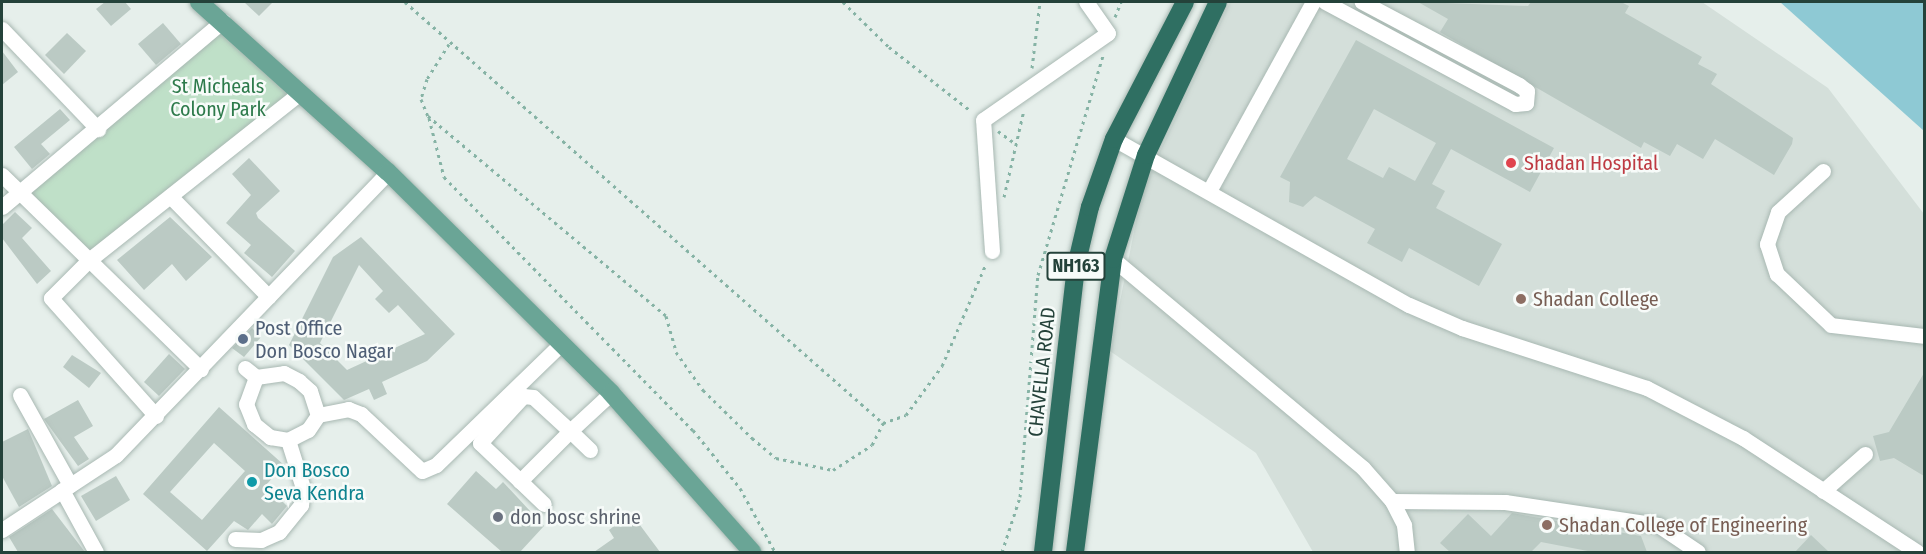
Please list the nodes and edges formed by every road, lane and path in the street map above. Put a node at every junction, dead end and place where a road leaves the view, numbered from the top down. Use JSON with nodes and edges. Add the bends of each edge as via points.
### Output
{"nodes":[{"id":1,"x":199,"y":2,"type":"edge"},
{"id":2,"x":405,"y":2,"type":"edge"},
{"id":3,"x":843,"y":2,"type":"edge"},
{"id":4,"x":1040,"y":2,"type":"edge"},
{"id":5,"x":1086,"y":2,"type":"edge"},
{"id":6,"x":1121,"y":2,"type":"edge"},
{"id":7,"x":1185,"y":2,"type":"edge"},
{"id":8,"x":1218,"y":2,"type":"edge"},
{"id":9,"x":1313,"y":2,"type":"edge"},
{"id":10,"x":1325,"y":2,"type":"edge"},
{"id":11,"x":1362,"y":2,"type":"edge"},
{"id":12,"x":223,"y":21,"type":"junction"},
{"id":13,"x":2,"y":29,"type":"edge"},
{"id":14,"x":1108,"y":33,"type":"junction"},
{"id":15,"x":450,"y":43,"type":"junction"},
{"id":16,"x":1030,"y":83,"type":"junction"},
{"id":17,"x":301,"y":92,"type":"junction"},
{"id":18,"x":428,"y":116,"type":"junction"},
{"id":19,"x":983,"y":120,"type":"junction"},
{"id":20,"x":98,"y":129,"type":"junction"},
{"id":21,"x":1114,"y":139,"type":"junction"},
{"id":22,"x":1016,"y":144,"type":"junction"},
{"id":23,"x":1146,"y":155,"type":"junction"},
{"id":24,"x":1823,"y":171,"type":"dead end"},
{"id":25,"x":388,"y":172,"type":"junction"},
{"id":26,"x":2,"y":175,"type":"edge"},
{"id":27,"x":1209,"y":191,"type":"junction"},
{"id":28,"x":20,"y":194,"type":"junction"},
{"id":29,"x":170,"y":196,"type":"junction"},
{"id":30,"x":2,"y":207,"type":"edge"},
{"id":31,"x":1002,"y":208,"type":"dead end"},
{"id":32,"x":992,"y":251,"type":"joint"},
{"id":33,"x":1113,"y":259,"type":"junction"},
{"id":34,"x":89,"y":260,"type":"junction"},
{"id":35,"x":269,"y":297,"type":"junction"},
{"id":36,"x":1924,"y":336,"type":"edge"},
{"id":37,"x":561,"y":344,"type":"junction"},
{"id":38,"x":201,"y":369,"type":"junction"},
{"id":39,"x":611,"y":393,"type":"junction"},
{"id":40,"x":20,"y":394,"type":"dead end"},
{"id":41,"x":318,"y":415,"type":"junction"},
{"id":42,"x":156,"y":416,"type":"junction"},
{"id":43,"x":883,"y":423,"type":"junction"},
{"id":44,"x":575,"y":426,"type":"junction"},
{"id":45,"x":288,"y":440,"type":"junction"},
{"id":46,"x":591,"y":450,"type":"dead end"},
{"id":47,"x":1865,"y":454,"type":"dead end"},
{"id":48,"x":520,"y":481,"type":"junction"},
{"id":49,"x":66,"y":488,"type":"junction"},
{"id":50,"x":1823,"y":491,"type":"junction"},
{"id":51,"x":1392,"y":501,"type":"junction"},
{"id":52,"x":544,"y":504,"type":"dead end"},
{"id":53,"x":2,"y":530,"type":"edge"},
{"id":54,"x":235,"y":539,"type":"dead end"},
{"id":55,"x":96,"y":552,"type":"edge"},
{"id":56,"x":752,"y":552,"type":"edge"},
{"id":57,"x":775,"y":552,"type":"edge"},
{"id":58,"x":1002,"y":552,"type":"edge"},
{"id":59,"x":1043,"y":552,"type":"edge"},
{"id":60,"x":1075,"y":552,"type":"edge"},
{"id":61,"x":1407,"y":552,"type":"edge"},
{"id":62,"x":1698,"y":552,"type":"edge"},
{"id":63,"x":1917,"y":552,"type":"edge"}],
"edges":[{"from":1,"to":12,"type":"main road"},
{"from":2,"to":15,"type":"path"},
{"from":3,"to":19,"type":"path","via":[[889,47]]},
{"from":4,"to":16,"type":"path"},
{"from":5,"to":14,"type":"street"},
{"from":6,"to":14,"type":"path"},
{"from":7,"to":21,"type":"highway","name":"CHAVELLA ROAD","number":"NH163"},
{"from":8,"to":23,"type":"highway","number":"NH163"},
{"from":9,"to":27,"type":"street"},
{"from":10,"to":11,"type":"street","via":[[1515,104],[1526,103],[1527,91],[1519,85]]},
{"from":12,"to":17,"type":"main road"},
{"from":12,"to":20,"type":"street"},
{"from":13,"to":20,"type":"street"},
{"from":14,"to":16,"type":"street"},
{"from":14,"to":58,"type":"path","via":[[1038,275],[1020,497]]},
{"from":15,"to":18,"type":"path","via":[[427,79],[421,99]]},
{"from":15,"to":43,"type":"path"},
{"from":16,"to":19,"type":"street"},
{"from":16,"to":22,"type":"path"},
{"from":17,"to":25,"type":"main road"},
{"from":17,"to":29,"type":"street"},
{"from":18,"to":43,"type":"path","via":[[659,309],[666,316],[676,352],[703,390],[776,458],[833,470],[872,446]]},
{"from":18,"to":57,"type":"path","via":[[444,177],[693,430],[740,488]]},
{"from":19,"to":22,"type":"path"},
{"from":19,"to":32,"type":"street"},
{"from":20,"to":28,"type":"street"},
{"from":21,"to":23,"type":"street"},
{"from":21,"to":59,"type":"highway","name":"CHAVELLA ROAD","number":"NH163","via":[[1076,266]]},
{"from":22,"to":31,"type":"path"},
{"from":23,"to":27,"type":"street"},
{"from":23,"to":33,"type":"highway","number":"NH163"},
{"from":24,"to":36,"type":"street","via":[[1778,212],[1767,244],[1778,274],[1831,325]]},
{"from":25,"to":35,"type":"street"},
{"from":25,"to":37,"type":"main road"},
{"from":26,"to":28,"type":"street"},
{"from":27,"to":50,"type":"street","via":[[1409,305],[1462,328],[1647,388],[1743,438]]},
{"from":28,"to":30,"type":"street"},
{"from":28,"to":34,"type":"street"},
{"from":29,"to":34,"type":"street"},
{"from":29,"to":35,"type":"street"},
{"from":32,"to":43,"type":"path","via":[[942,366],[906,415]]},
{"from":33,"to":51,"type":"street","via":[[1363,468]]},
{"from":33,"to":60,"type":"highway","number":"NH163"},
{"from":34,"to":38,"type":"street"},
{"from":34,"to":42,"type":"street","via":[[54,291],[51,304]]},
{"from":35,"to":38,"type":"street"},
{"from":37,"to":39,"type":"main road"},
{"from":37,"to":41,"type":"street","via":[[429,470],[409,463],[361,414],[348,409]]},
{"from":38,"to":42,"type":"street"},
{"from":39,"to":44,"type":"street"},
{"from":39,"to":56,"type":"main road"},
{"from":40,"to":49,"type":"street"},
{"from":41,"to":45,"type":"street","via":[[308,430]]},
{"from":41,"to":45,"type":"street","via":[[310,391],[299,381],[284,373],[250,373],[246,404],[254,424],[270,437]]},
{"from":42,"to":49,"type":"street","via":[[116,455]]},
{"from":44,"to":46,"type":"street"},
{"from":44,"to":48,"type":"street"},
{"from":44,"to":48,"type":"street","via":[[533,397],[523,396],[480,443]]},
{"from":45,"to":54,"type":"street","via":[[303,488],[301,505],[279,532],[261,540]]},
{"from":47,"to":50,"type":"street"},
{"from":48,"to":52,"type":"street"},
{"from":49,"to":53,"type":"street"},
{"from":49,"to":55,"type":"street"},
{"from":50,"to":63,"type":"street"},
{"from":51,"to":61,"type":"street","via":[[1404,525]]},
{"from":51,"to":62,"type":"street","via":[[1505,502],[1658,525]]}]}
